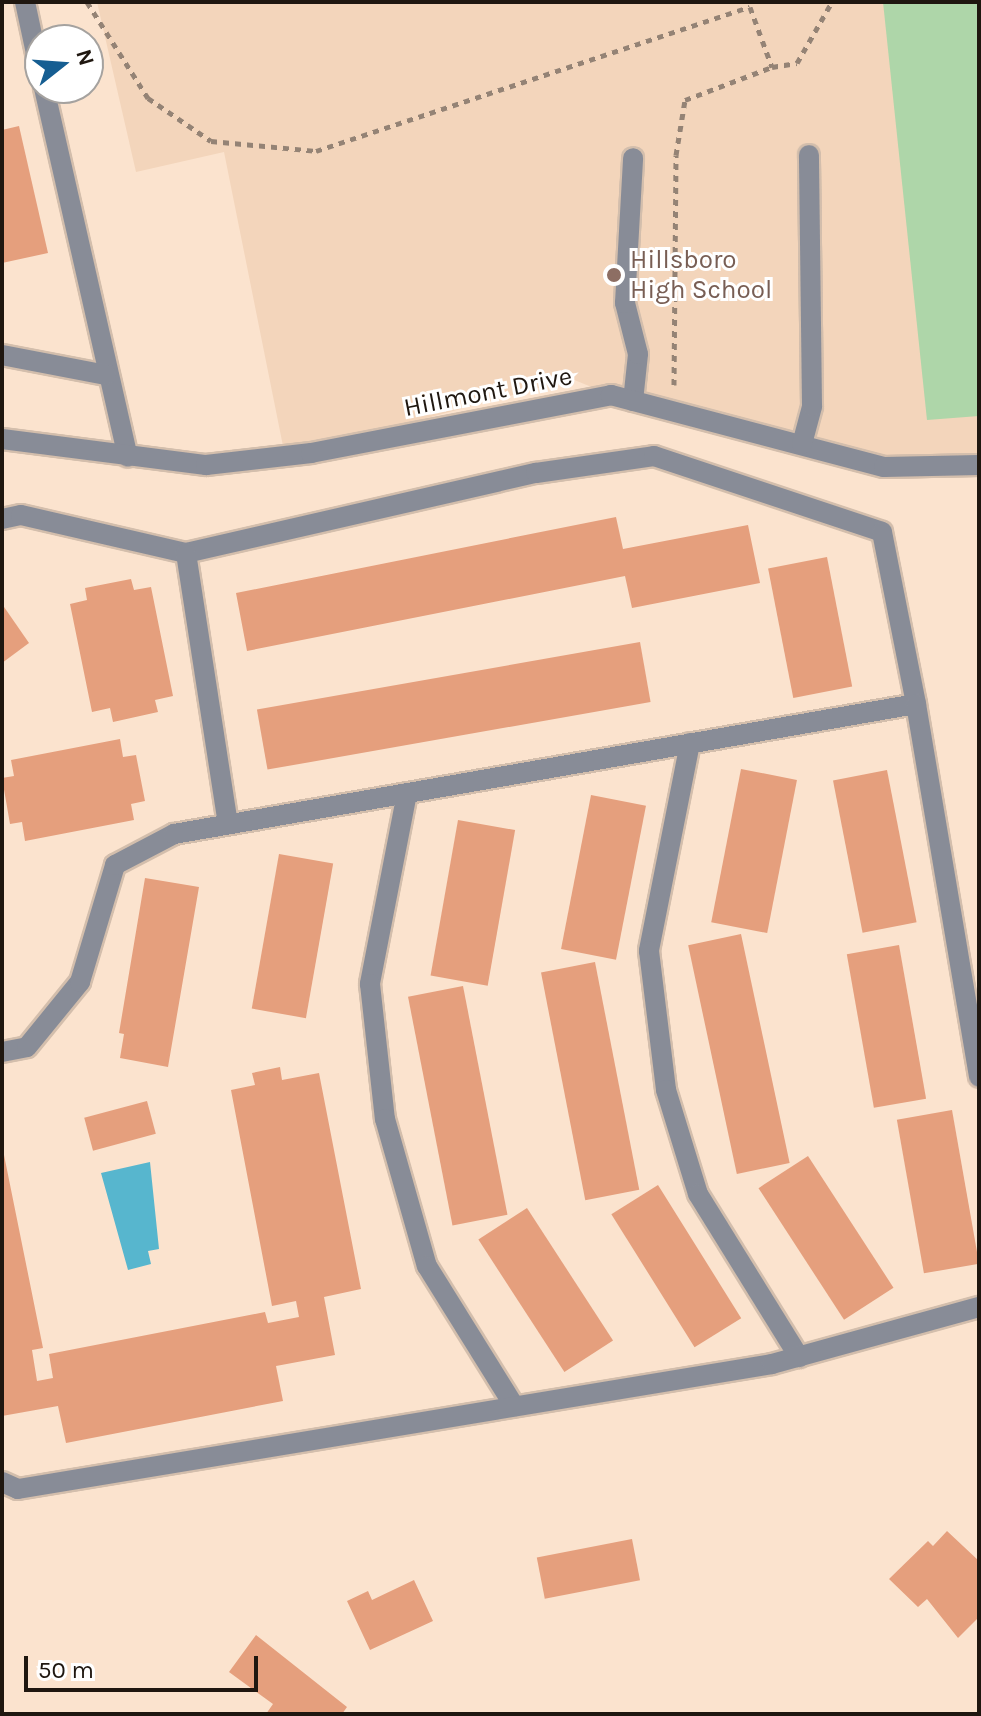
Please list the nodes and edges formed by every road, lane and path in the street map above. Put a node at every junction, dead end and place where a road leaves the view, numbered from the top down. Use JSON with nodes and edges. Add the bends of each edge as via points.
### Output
{"nodes":[{"id":1,"x":25,"y":2,"type":"edge"},
{"id":2,"x":87,"y":2,"type":"edge"},
{"id":3,"x":832,"y":2,"type":"edge"},
{"id":4,"x":30,"y":24,"type":"edge"},
{"id":5,"x":772,"y":67,"type":"junction"},
{"id":6,"x":47,"y":104,"type":"edge"},
{"id":7,"x":809,"y":155,"type":"dead end"},
{"id":8,"x":633,"y":158,"type":"dead end"},
{"id":9,"x":2,"y":355,"type":"edge"},
{"id":10,"x":106,"y":375,"type":"junction"},
{"id":11,"x":674,"y":385,"type":"dead end"},
{"id":12,"x":633,"y":401,"type":"junction"},
{"id":13,"x":2,"y":439,"type":"edge"},
{"id":14,"x":802,"y":444,"type":"junction"},
{"id":15,"x":128,"y":457,"type":"junction"},
{"id":16,"x":979,"y":465,"type":"edge"},
{"id":17,"x":2,"y":519,"type":"edge"},
{"id":18,"x":186,"y":553,"type":"junction"},
{"id":19,"x":916,"y":704,"type":"junction"},
{"id":20,"x":690,"y":743,"type":"junction"},
{"id":21,"x":407,"y":793,"type":"junction"},
{"id":22,"x":228,"y":824,"type":"junction"},
{"id":23,"x":2,"y":1052,"type":"edge"},
{"id":24,"x":979,"y":1077,"type":"edge"},
{"id":25,"x":979,"y":1307,"type":"edge"},
{"id":26,"x":799,"y":1357,"type":"junction"},
{"id":27,"x":514,"y":1406,"type":"junction"},
{"id":28,"x":2,"y":1482,"type":"edge"}],
"edges":[{"from":1,"to":4,"type":"street"},
{"from":2,"to":5,"type":"path","via":[[148,98],[211,141],[316,151],[750,7]]},
{"from":3,"to":5,"type":"path","via":[[797,63]]},
{"from":5,"to":11,"type":"path","via":[[685,100],[676,155]]},
{"from":6,"to":10,"type":"street"},
{"from":7,"to":14,"type":"street","via":[[812,406]]},
{"from":8,"to":12,"type":"street","via":[[625,303],[638,354]]},
{"from":9,"to":10,"type":"street"},
{"from":10,"to":15,"type":"street"},
{"from":12,"to":14,"type":"street","name":"Hillmont Drive"},
{"from":12,"to":15,"type":"street","name":"Hillmont Drive","via":[[611,395],[285,456],[206,465]]},
{"from":13,"to":15,"type":"street","name":"Hillmont Drive"},
{"from":14,"to":16,"type":"street","name":"Hillmont Drive","via":[[884,467]]},
{"from":17,"to":18,"type":"street","via":[[21,515]]},
{"from":18,"to":19,"type":"street","via":[[536,473],[654,456],[882,532]]},
{"from":18,"to":22,"type":"street"},
{"from":19,"to":20,"type":"street"},
{"from":19,"to":24,"type":"street"},
{"from":20,"to":21,"type":"street"},
{"from":20,"to":26,"type":"street","via":[[649,951],[666,1090],[698,1194]]},
{"from":21,"to":22,"type":"street"},
{"from":21,"to":27,"type":"street","via":[[370,984],[385,1119],[427,1266]]},
{"from":22,"to":23,"type":"street","via":[[174,834],[115,865],[80,982],[27,1047]]},
{"from":25,"to":26,"type":"street"},
{"from":26,"to":27,"type":"street"},
{"from":27,"to":28,"type":"street","via":[[18,1489]]}]}
